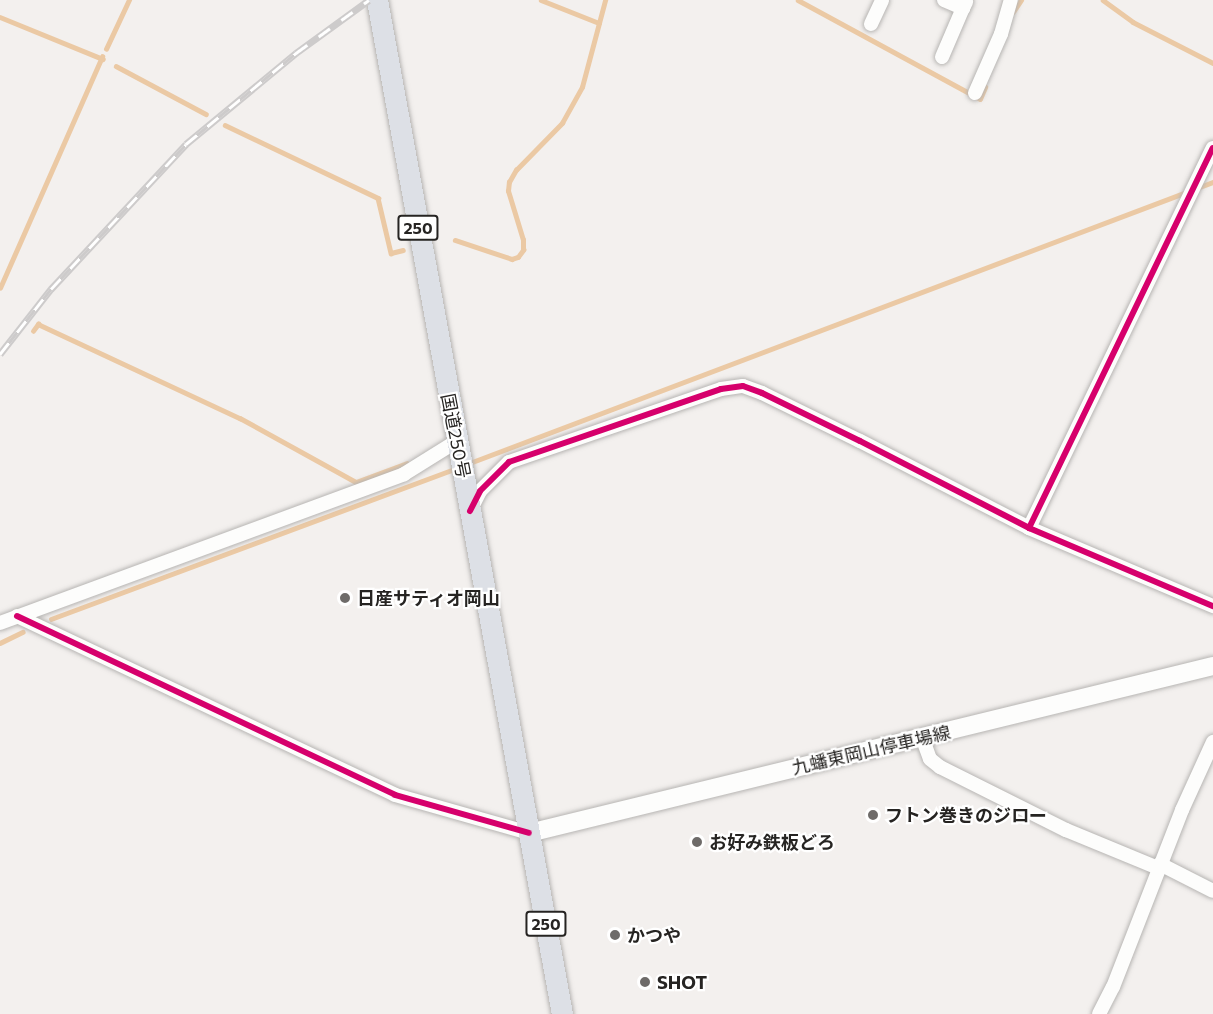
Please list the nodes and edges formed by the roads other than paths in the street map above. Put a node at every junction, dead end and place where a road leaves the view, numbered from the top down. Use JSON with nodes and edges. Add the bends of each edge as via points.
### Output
{"nodes":[{"id":1,"x":882,"y":0,"type":"edge"},
{"id":2,"x":945,"y":0,"type":"edge"},
{"id":3,"x":1011,"y":0,"type":"edge"},
{"id":4,"x":377,"y":3,"type":"edge"},
{"id":5,"x":964,"y":4,"type":"edge"},
{"id":6,"x":871,"y":24,"type":"dead end"},
{"id":7,"x":942,"y":57,"type":"dead end"},
{"id":8,"x":975,"y":93,"type":"dead end"},
{"id":9,"x":1213,"y":148,"type":"edge"},
{"id":10,"x":458,"y":445,"type":"junction"},
{"id":11,"x":470,"y":511,"type":"junction"},
{"id":12,"x":1029,"y":528,"type":"junction"},
{"id":13,"x":1213,"y":606,"type":"edge"},
{"id":14,"x":18,"y":616,"type":"junction"},
{"id":15,"x":0,"y":623,"type":"edge"},
{"id":16,"x":1213,"y":666,"type":"edge"},
{"id":17,"x":922,"y":738,"type":"junction"},
{"id":18,"x":1213,"y":742,"type":"edge"},
{"id":19,"x":529,"y":833,"type":"junction"},
{"id":20,"x":1159,"y":866,"type":"junction"},
{"id":21,"x":1213,"y":891,"type":"edge"},
{"id":22,"x":562,"y":1014,"type":"edge"},
{"id":23,"x":1099,"y":1014,"type":"edge"}],
"edges":[{"from":1,"to":6,"type":"street"},
{"from":2,"to":5,"type":"street"},
{"from":3,"to":8,"type":"street"},
{"from":4,"to":10,"type":"highway","name":"国道250号","number":"250"},
{"from":5,"to":7,"type":"street"},
{"from":9,"to":12,"type":"street"},
{"from":10,"to":11,"type":"highway","name":"国道250号","number":"250"},
{"from":10,"to":14,"type":"street","via":[[404,474]]},
{"from":11,"to":12,"type":"street","via":[[480,491],[509,462],[720,388],[743,386],[861,441]]},
{"from":11,"to":19,"type":"highway","name":"国道250号","number":"250"},
{"from":12,"to":13,"type":"street"},
{"from":14,"to":15,"type":"street"},
{"from":14,"to":19,"type":"street","via":[[394,795]]},
{"from":16,"to":17,"type":"main road","name":"九蟠東岡山停車場線"},
{"from":17,"to":19,"type":"main road","name":"九蟠東岡山停車場線"},
{"from":17,"to":20,"type":"street","via":[[930,759],[940,767],[1066,830]]},
{"from":18,"to":20,"type":"street"},
{"from":19,"to":22,"type":"highway","name":"国道250号","number":"250"},
{"from":20,"to":21,"type":"street"},
{"from":20,"to":23,"type":"street"}]}
